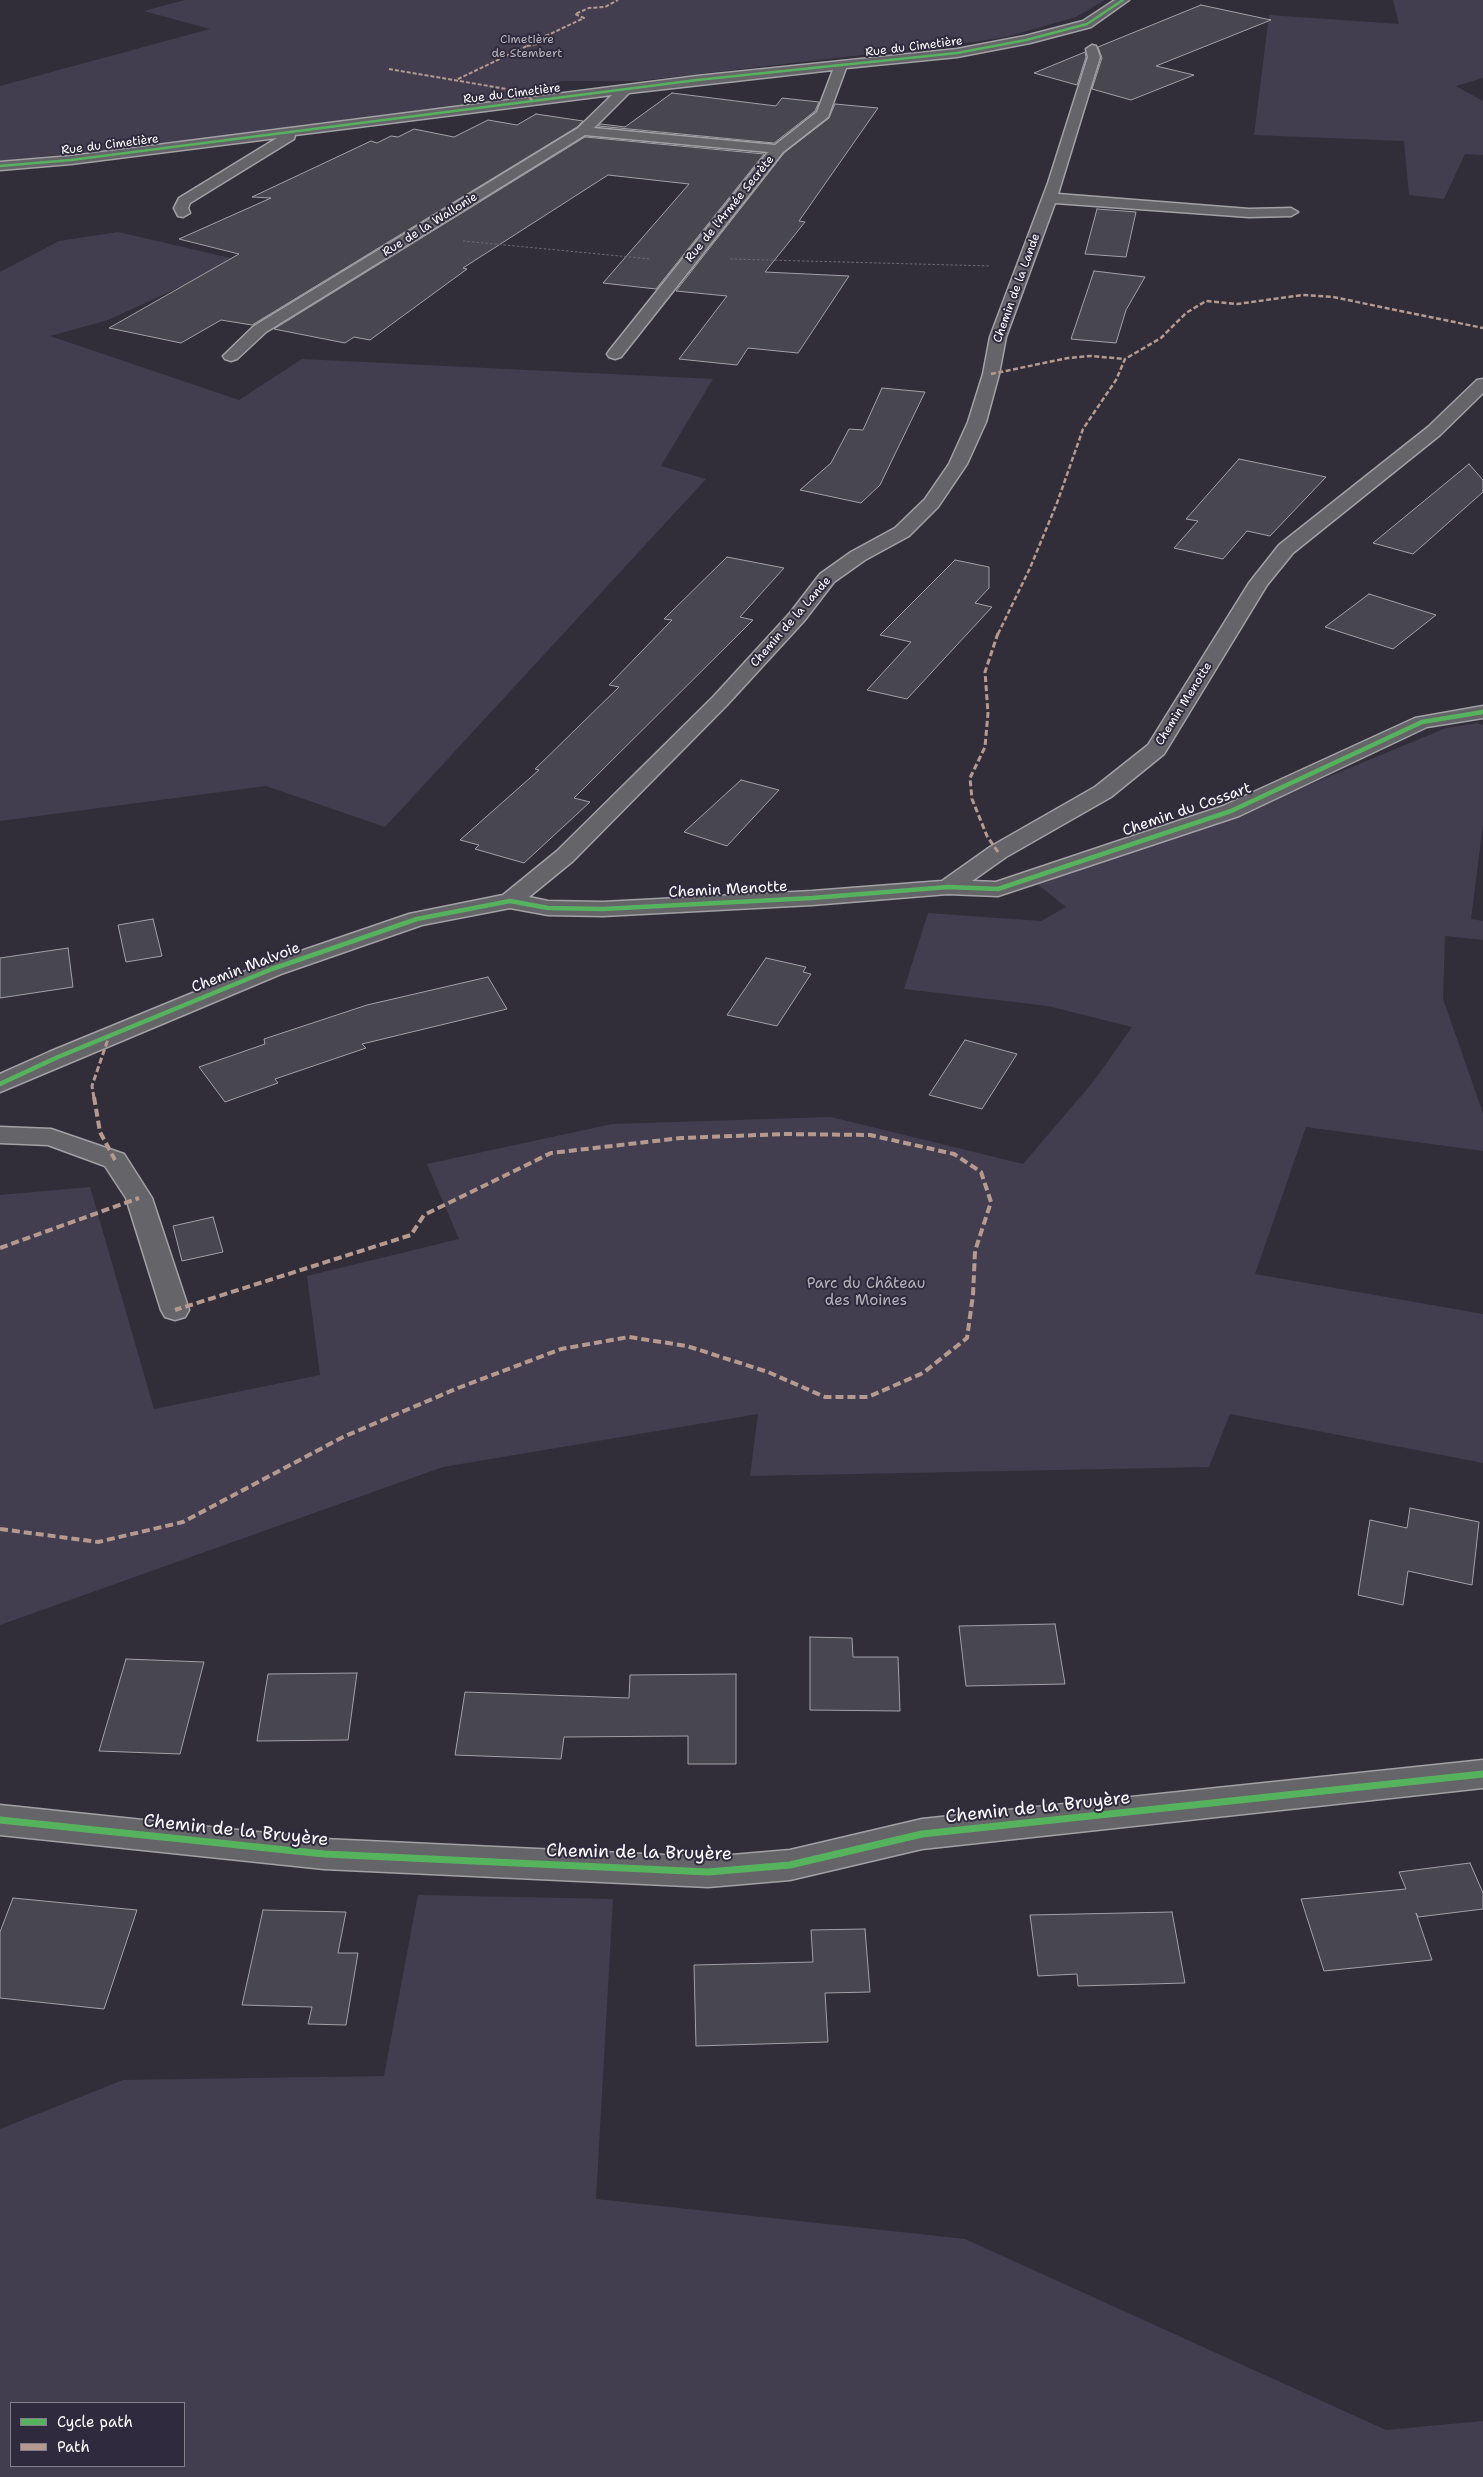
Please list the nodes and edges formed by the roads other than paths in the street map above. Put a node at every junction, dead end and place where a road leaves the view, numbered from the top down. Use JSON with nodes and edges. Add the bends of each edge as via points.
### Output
{"nodes":[{"id":1,"x":1123,"y":0,"type":"edge"},
{"id":2,"x":1087,"y":24,"type":"junction"},
{"id":3,"x":1026,"y":40,"type":"junction"},
{"id":4,"x":1064,"y":45,"type":"dead end"},
{"id":5,"x":841,"y":66,"type":"junction"},
{"id":6,"x":625,"y":89,"type":"junction"},
{"id":7,"x":583,"y":131,"type":"junction"},
{"id":8,"x":291,"y":133,"type":"junction"},
{"id":9,"x":778,"y":149,"type":"junction"},
{"id":10,"x":0,"y":166,"type":"edge"},
{"id":11,"x":1050,"y":198,"type":"junction"},
{"id":12,"x":1291,"y":212,"type":"dead end"},
{"id":13,"x":182,"y":213,"type":"dead end"},
{"id":14,"x":615,"y":354,"type":"dead end"},
{"id":15,"x":231,"y":356,"type":"dead end"},
{"id":16,"x":1483,"y":384,"type":"edge"},
{"id":17,"x":1483,"y":712,"type":"edge"},
{"id":18,"x":948,"y":887,"type":"junction"},
{"id":19,"x":510,"y":901,"type":"junction"},
{"id":20,"x":0,"y":1084,"type":"edge"},
{"id":21,"x":0,"y":1135,"type":"edge"},
{"id":22,"x":175,"y":1310,"type":"dead end"},
{"id":23,"x":1483,"y":1774,"type":"edge"},
{"id":24,"x":0,"y":1820,"type":"edge"}],
"edges":[{"from":1,"to":2,"type":"street"},
{"from":2,"to":3,"type":"street"},
{"from":2,"to":11,"type":"street","name":"Chemin de la Lande","via":[[1096,42],[1087,48],[1094,57]]},
{"from":3,"to":4,"type":"street"},
{"from":3,"to":5,"type":"street","name":"Rue du Cimetière","via":[[957,53]]},
{"from":5,"to":6,"type":"street","name":"Rue du Cimetière"},
{"from":5,"to":9,"type":"street","name":"Rue de l'Armée Secrète","via":[[823,114]]},
{"from":6,"to":7,"type":"street","name":"Rue de la Wallonie"},
{"from":6,"to":8,"type":"street","name":"Rue du Cimetière"},
{"from":7,"to":9,"type":"street"},
{"from":7,"to":15,"type":"street","name":"Rue de la Wallonie","via":[[260,329]]},
{"from":8,"to":10,"type":"street","name":"Rue du Cimetière"},
{"from":8,"to":13,"type":"street","via":[[288,138],[184,202]]},
{"from":9,"to":14,"type":"street","name":"Rue de l'Armée Secrète"},
{"from":11,"to":12,"type":"street"},
{"from":11,"to":19,"type":"street","name":"Chemin de la Lande","via":[[998,337],[977,422],[958,464],[932,503],[902,532],[858,556],[827,578],[797,617],[720,701],[565,856]]},
{"from":16,"to":18,"type":"street","name":"Chemin Menotte","via":[[1434,430],[1286,549],[1259,582],[1156,749],[1103,792],[998,852]]},
{"from":17,"to":18,"type":"street","name":"Chemin du Cossart","via":[[1422,722],[1231,811],[998,889]]},
{"from":18,"to":19,"type":"street","name":"Chemin Menotte","via":[[603,909],[548,908]]},
{"from":19,"to":20,"type":"street","name":"Chemin Malvoie","via":[[417,919],[272,969]]},
{"from":21,"to":22,"type":"street","via":[[51,1136],[115,1160],[139,1198]]},
{"from":23,"to":24,"type":"street","name":"Chemin de la Bruyère","via":[[922,1834],[790,1865],[708,1872],[324,1854]]}]}
